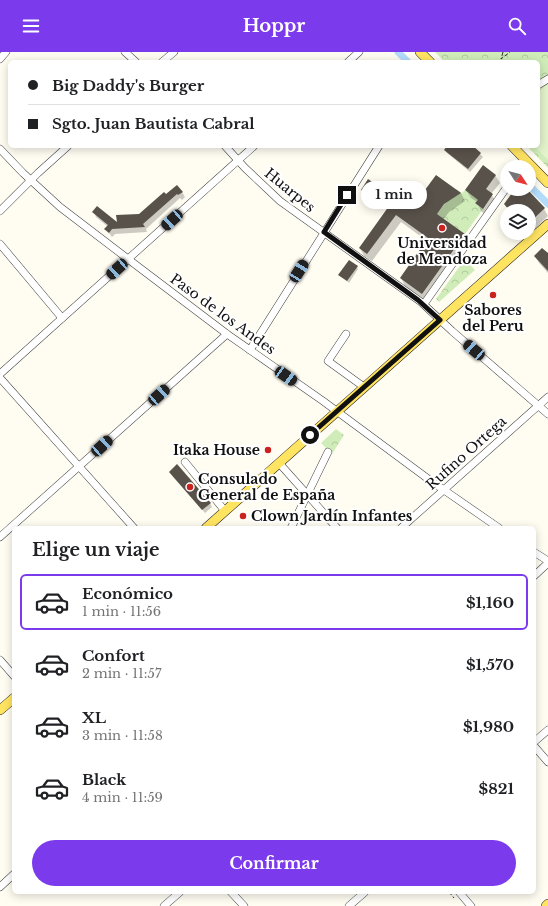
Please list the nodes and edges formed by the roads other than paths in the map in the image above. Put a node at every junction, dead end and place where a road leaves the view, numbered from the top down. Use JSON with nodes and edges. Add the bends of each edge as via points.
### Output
{"nodes":[{"id":1,"x":6,"y":52,"type":"edge"},
{"id":2,"x":125,"y":52,"type":"edge"},
{"id":3,"x":174,"y":52,"type":"edge"},
{"id":4,"x":359,"y":52,"type":"edge"},
{"id":5,"x":420,"y":52,"type":"edge"},
{"id":6,"x":0,"y":59,"type":"edge"},
{"id":7,"x":134,"y":60,"type":"edge"},
{"id":8,"x":164,"y":60,"type":"edge"},
{"id":9,"x":350,"y":60,"type":"edge"},
{"id":10,"x":428,"y":60,"type":"edge"},
{"id":11,"x":66,"y":148,"type":"edge"},
{"id":12,"x":227,"y":148,"type":"edge"},
{"id":13,"x":252,"y":148,"type":"edge"},
{"id":14,"x":378,"y":148,"type":"edge"},
{"id":15,"x":513,"y":148,"type":"edge"},
{"id":16,"x":0,"y":149,"type":"edge"},
{"id":17,"x":238,"y":160,"type":"junction"},
{"id":18,"x":521,"y":160,"type":"edge"},
{"id":19,"x":536,"y":174,"type":"edge"},
{"id":20,"x":31,"y":181,"type":"junction"},
{"id":21,"x":548,"y":183,"type":"edge"},
{"id":22,"x":501,"y":196,"type":"edge"},
{"id":23,"x":0,"y":211,"type":"edge"},
{"id":24,"x":548,"y":224,"type":"edge"},
{"id":25,"x":324,"y":232,"type":"junction"},
{"id":26,"x":0,"y":244,"type":"edge"},
{"id":27,"x":128,"y":259,"type":"junction"},
{"id":28,"x":424,"y":304,"type":"junction"},
{"id":29,"x":62,"y":318,"type":"junction"},
{"id":30,"x":440,"y":320,"type":"junction"},
{"id":31,"x":227,"y":334,"type":"junction"},
{"id":32,"x":346,"y":334,"type":"dead end"},
{"id":33,"x":250,"y":350,"type":"junction"},
{"id":34,"x":0,"y":374,"type":"edge"},
{"id":35,"x":0,"y":378,"type":"edge"},
{"id":36,"x":364,"y":387,"type":"junction"},
{"id":37,"x":548,"y":397,"type":"edge"},
{"id":38,"x":538,"y":406,"type":"junction"},
{"id":39,"x":336,"y":412,"type":"junction"},
{"id":40,"x":548,"y":414,"type":"edge"},
{"id":41,"x":328,"y":452,"type":"dead end"},
{"id":42,"x":185,"y":462,"type":"dead end"},
{"id":43,"x":279,"y":463,"type":"junction"},
{"id":44,"x":79,"y":467,"type":"junction"},
{"id":45,"x":444,"y":490,"type":"junction"},
{"id":46,"x":307,"y":495,"type":"junction"},
{"id":47,"x":225,"y":511,"type":"junction"},
{"id":48,"x":12,"y":526,"type":"edge"},
{"id":49,"x":12,"y":526,"type":"edge"},
{"id":50,"x":132,"y":526,"type":"edge"},
{"id":51,"x":208,"y":526,"type":"edge"},
{"id":52,"x":292,"y":526,"type":"edge"},
{"id":53,"x":335,"y":526,"type":"edge"},
{"id":54,"x":404,"y":526,"type":"edge"},
{"id":55,"x":497,"y":526,"type":"edge"},
{"id":56,"x":0,"y":537,"type":"edge"},
{"id":57,"x":536,"y":553,"type":"edge"},
{"id":58,"x":548,"y":562,"type":"edge"},
{"id":59,"x":536,"y":574,"type":"edge"},
{"id":60,"x":0,"y":660,"type":"edge"},
{"id":61,"x":12,"y":674,"type":"edge"},
{"id":62,"x":12,"y":700,"type":"edge"},
{"id":63,"x":0,"y":710,"type":"edge"},
{"id":64,"x":548,"y":730,"type":"edge"},
{"id":65,"x":536,"y":740,"type":"edge"},
{"id":66,"x":536,"y":748,"type":"edge"},
{"id":67,"x":548,"y":762,"type":"edge"},
{"id":68,"x":12,"y":876,"type":"edge"},
{"id":69,"x":0,"y":887,"type":"edge"},
{"id":70,"x":178,"y":894,"type":"edge"},
{"id":71,"x":234,"y":894,"type":"edge"},
{"id":72,"x":363,"y":894,"type":"edge"},
{"id":73,"x":461,"y":894,"type":"edge"},
{"id":74,"x":164,"y":906,"type":"edge"},
{"id":75,"x":244,"y":906,"type":"edge"},
{"id":76,"x":349,"y":906,"type":"edge"},
{"id":77,"x":471,"y":906,"type":"edge"}],
"edges":[{"from":1,"to":6,"type":"street"},
{"from":2,"to":7,"type":"street"},
{"from":3,"to":8,"type":"street"},
{"from":4,"to":9,"type":"street"},
{"from":5,"to":10,"type":"main road"},
{"from":11,"to":20,"type":"street"},
{"from":12,"to":17,"type":"street","name":"Huarpes"},
{"from":13,"to":17,"type":"street"},
{"from":14,"to":25,"type":"street"},
{"from":15,"to":18,"type":"main road"},
{"from":16,"to":20,"type":"street","name":"Paso de los Andes"},
{"from":17,"to":25,"type":"street","name":"Huarpes","via":[[280,201]]},
{"from":17,"to":27,"type":"street"},
{"from":19,"to":21,"type":"main road"},
{"from":20,"to":23,"type":"street"},
{"from":20,"to":27,"type":"street","name":"Paso de los Andes","via":[[60,207]]},
{"from":22,"to":28,"type":"street"},
{"from":24,"to":30,"type":"main road"},
{"from":25,"to":28,"type":"street","name":"Huarpes"},
{"from":25,"to":33,"type":"street"},
{"from":26,"to":29,"type":"street"},
{"from":27,"to":29,"type":"street"},
{"from":27,"to":31,"type":"street","name":"Paso de los Andes"},
{"from":28,"to":30,"type":"street","name":"Huarpes"},
{"from":29,"to":34,"type":"street"},
{"from":30,"to":36,"type":"main road"},
{"from":30,"to":38,"type":"street","name":"Huarpes"},
{"from":31,"to":33,"type":"street","name":"Paso de los Andes"},
{"from":31,"to":44,"type":"street"},
{"from":32,"to":36,"type":"street","via":[[328,361]]},
{"from":33,"to":39,"type":"street","name":"Paso de los Andes"},
{"from":35,"to":44,"type":"street"},
{"from":36,"to":39,"type":"main road"},
{"from":37,"to":38,"type":"street","name":"Rufino Ortega"},
{"from":38,"to":40,"type":"street","name":"Huarpes"},
{"from":38,"to":45,"type":"street","name":"Rufino Ortega"},
{"from":39,"to":43,"type":"main road"},
{"from":39,"to":45,"type":"street","name":"Paso de los Andes"},
{"from":41,"to":46,"type":"street"},
{"from":42,"to":47,"type":"street"},
{"from":43,"to":46,"type":"street"},
{"from":43,"to":47,"type":"main road"},
{"from":44,"to":49,"type":"street"},
{"from":44,"to":50,"type":"street"},
{"from":45,"to":54,"type":"street","name":"Rufino Ortega"},
{"from":45,"to":55,"type":"street","name":"Paso de los Andes"},
{"from":46,"to":52,"type":"street"},
{"from":46,"to":53,"type":"street"},
{"from":47,"to":51,"type":"main road"},
{"from":48,"to":56,"type":"street"},
{"from":57,"to":58,"type":"street"},
{"from":58,"to":59,"type":"street"},
{"from":60,"to":61,"type":"street"},
{"from":62,"to":63,"type":"main road"},
{"from":64,"to":65,"type":"street"},
{"from":66,"to":67,"type":"street"},
{"from":68,"to":69,"type":"street"},
{"from":70,"to":74,"type":"street"},
{"from":71,"to":75,"type":"street"},
{"from":72,"to":76,"type":"street"},
{"from":73,"to":77,"type":"street"}]}
